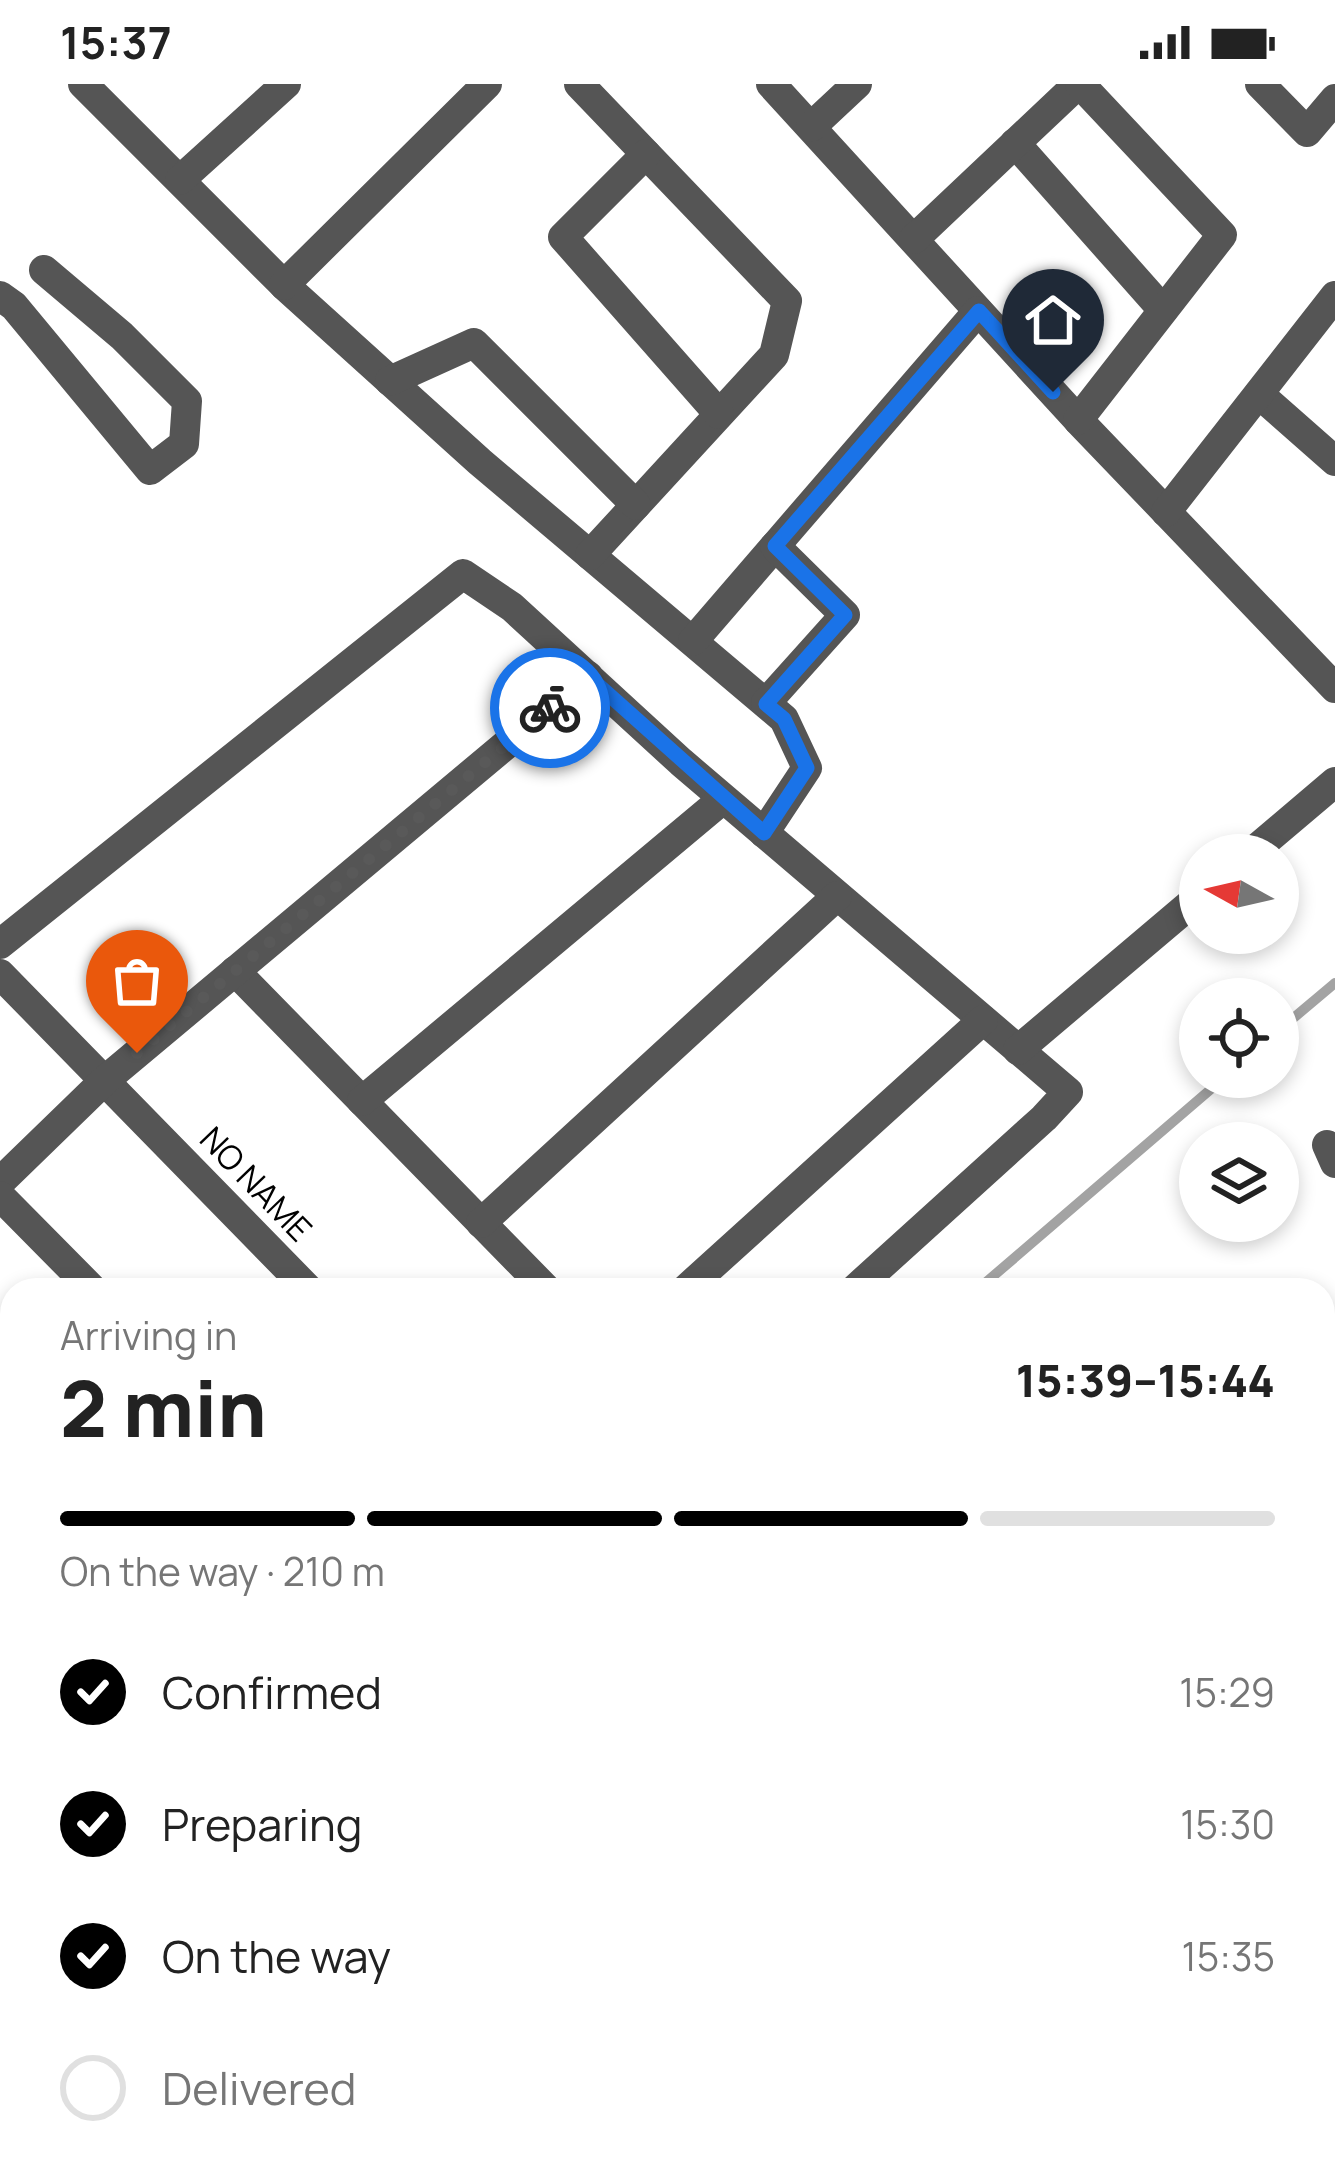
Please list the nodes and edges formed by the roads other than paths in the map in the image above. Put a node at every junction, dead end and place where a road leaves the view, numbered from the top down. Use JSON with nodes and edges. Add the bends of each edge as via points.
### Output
{"nodes":[{"id":1,"x":83,"y":84,"type":"edge"},
{"id":2,"x":286,"y":84,"type":"edge"},
{"id":3,"x":487,"y":84,"type":"edge"},
{"id":4,"x":578,"y":84,"type":"edge"},
{"id":5,"x":771,"y":84,"type":"edge"},
{"id":6,"x":856,"y":84,"type":"edge"},
{"id":7,"x":1079,"y":84,"type":"edge"},
{"id":8,"x":1260,"y":84,"type":"edge"},
{"id":9,"x":1335,"y":99,"type":"edge"},
{"id":10,"x":811,"y":127,"type":"junction"},
{"id":11,"x":1016,"y":143,"type":"junction"},
{"id":12,"x":646,"y":154,"type":"junction"},
{"id":13,"x":180,"y":180,"type":"junction"},
{"id":14,"x":914,"y":239,"type":"junction"},
{"id":15,"x":44,"y":270,"type":"dead end"},
{"id":16,"x":284,"y":285,"type":"junction"},
{"id":17,"x":0,"y":296,"type":"edge"},
{"id":18,"x":1335,"y":296,"type":"edge"},
{"id":19,"x":1163,"y":310,"type":"junction"},
{"id":20,"x":979,"y":311,"type":"junction"},
{"id":21,"x":390,"y":381,"type":"junction"},
{"id":22,"x":1259,"y":394,"type":"junction"},
{"id":23,"x":719,"y":414,"type":"junction"},
{"id":24,"x":1078,"y":420,"type":"junction"},
{"id":25,"x":1335,"y":461,"type":"edge"},
{"id":26,"x":636,"y":505,"type":"junction"},
{"id":27,"x":1166,"y":512,"type":"junction"},
{"id":28,"x":775,"y":546,"type":"junction"},
{"id":29,"x":590,"y":555,"type":"junction"},
{"id":30,"x":693,"y":641,"type":"junction"},
{"id":31,"x":588,"y":676,"type":"junction"},
{"id":32,"x":1335,"y":688,"type":"edge"},
{"id":33,"x":766,"y":704,"type":"junction"},
{"id":34,"x":1335,"y":782,"type":"edge"},
{"id":35,"x":723,"y":799,"type":"junction"},
{"id":36,"x":764,"y":833,"type":"junction"},
{"id":37,"x":1274,"y":834,"type":"edge"},
{"id":38,"x":837,"y":896,"type":"junction"},
{"id":39,"x":1179,"y":914,"type":"edge"},
{"id":40,"x":0,"y":944,"type":"edge"},
{"id":41,"x":236,"y":971,"type":"junction"},
{"id":42,"x":0,"y":974,"type":"edge"},
{"id":43,"x":983,"y":1020,"type":"junction"},
{"id":44,"x":1018,"y":1050,"type":"junction"},
{"id":45,"x":104,"y":1081,"type":"junction"},
{"id":46,"x":362,"y":1101,"type":"junction"},
{"id":47,"x":0,"y":1181,"type":"edge"},
{"id":48,"x":0,"y":1196,"type":"edge"},
{"id":49,"x":481,"y":1222,"type":"junction"},
{"id":50,"x":81,"y":1278,"type":"edge"},
{"id":51,"x":297,"y":1278,"type":"edge"},
{"id":52,"x":535,"y":1278,"type":"edge"},
{"id":53,"x":698,"y":1278,"type":"edge"},
{"id":54,"x":867,"y":1278,"type":"edge"}],
"edges":[{"from":1,"to":13,"type":"street"},
{"from":2,"to":13,"type":"street"},
{"from":3,"to":16,"type":"street"},
{"from":4,"to":12,"type":"street"},
{"from":5,"to":10,"type":"street"},
{"from":6,"to":10,"type":"street"},
{"from":7,"to":11,"type":"street"},
{"from":7,"to":19,"type":"street","via":[[1222,235]]},
{"from":8,"to":9,"type":"street","via":[[1307,132]]},
{"from":10,"to":14,"type":"street"},
{"from":11,"to":14,"type":"street"},
{"from":11,"to":19,"type":"street"},
{"from":12,"to":23,"type":"street","via":[[787,301],[774,355]]},
{"from":12,"to":23,"type":"street","via":[[563,236]]},
{"from":13,"to":16,"type":"street"},
{"from":14,"to":20,"type":"street"},
{"from":15,"to":17,"type":"street","via":[[187,401],[184,444],[150,470]]},
{"from":16,"to":21,"type":"street"},
{"from":18,"to":22,"type":"street"},
{"from":19,"to":24,"type":"street"},
{"from":20,"to":24,"type":"street"},
{"from":20,"to":28,"type":"street"},
{"from":21,"to":26,"type":"street","via":[[474,343]]},
{"from":21,"to":29,"type":"street"},
{"from":22,"to":25,"type":"street"},
{"from":22,"to":27,"type":"street"},
{"from":23,"to":26,"type":"street"},
{"from":24,"to":27,"type":"street"},
{"from":26,"to":29,"type":"street"},
{"from":27,"to":32,"type":"street"},
{"from":28,"to":30,"type":"street"},
{"from":28,"to":33,"type":"street","via":[[845,615]]},
{"from":29,"to":30,"type":"street"},
{"from":30,"to":33,"type":"street"},
{"from":31,"to":35,"type":"street"},
{"from":31,"to":40,"type":"street","via":[[464,574]]},
{"from":31,"to":41,"type":"street"},
{"from":33,"to":36,"type":"street","via":[[784,719],[807,768]]},
{"from":34,"to":37,"type":"street"},
{"from":35,"to":36,"type":"street"},
{"from":35,"to":46,"type":"street"},
{"from":36,"to":38,"type":"street"},
{"from":38,"to":43,"type":"street"},
{"from":38,"to":49,"type":"street"},
{"from":39,"to":44,"type":"street"},
{"from":41,"to":45,"type":"street"},
{"from":41,"to":46,"type":"street"},
{"from":42,"to":45,"type":"street","name":"NO NAME"},
{"from":43,"to":44,"type":"street"},
{"from":43,"to":53,"type":"street"},
{"from":44,"to":54,"type":"street","via":[[1068,1092]]},
{"from":45,"to":47,"type":"street"},
{"from":45,"to":51,"type":"street","name":"NO NAME"},
{"from":46,"to":49,"type":"street"},
{"from":48,"to":50,"type":"street"},
{"from":49,"to":52,"type":"street"}]}
